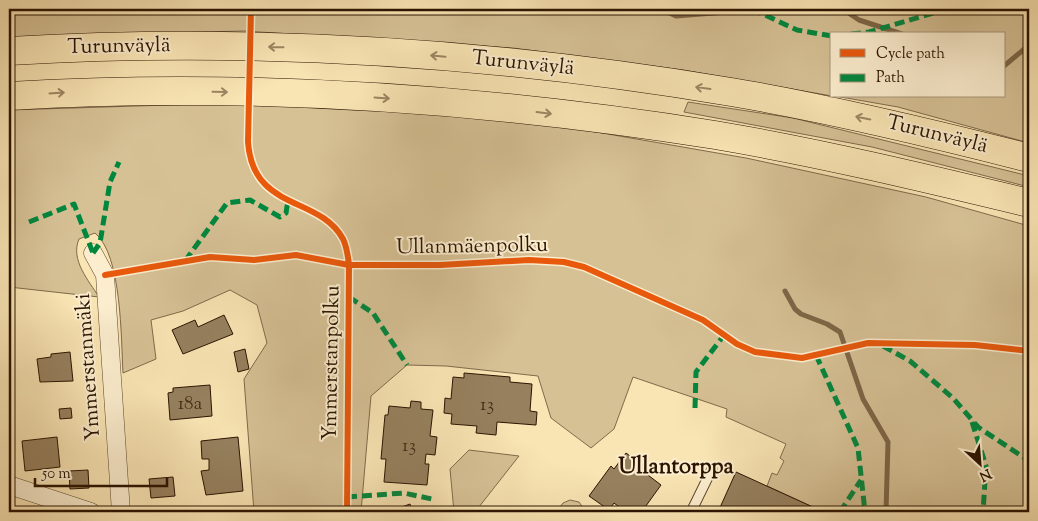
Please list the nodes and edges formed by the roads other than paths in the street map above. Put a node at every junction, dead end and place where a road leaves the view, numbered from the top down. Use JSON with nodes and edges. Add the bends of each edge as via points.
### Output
{"nodes":[{"id":1,"x":9,"y":51,"type":"edge"},
{"id":2,"x":9,"y":96,"type":"edge"},
{"id":3,"x":1029,"y":158,"type":"edge"},
{"id":4,"x":981,"y":191,"type":"junction"},
{"id":5,"x":1029,"y":203,"type":"edge"},
{"id":6,"x":1029,"y":211,"type":"edge"},
{"id":7,"x":93,"y":253,"type":"dead end"},
{"id":8,"x":712,"y":469,"type":"dead end"},
{"id":9,"x":9,"y":485,"type":"edge"},
{"id":10,"x":91,"y":512,"type":"edge"},
{"id":11,"x":121,"y":512,"type":"edge"},
{"id":12,"x":691,"y":512,"type":"edge"}],
"edges":[{"from":3,"to":1,"type":"highway","name":"Turunväylä","one_way":true,"via":[[896,124],[732,92],[605,73],[474,59],[333,48],[193,45]]},
{"from":2,"to":4,"type":"highway","name":"Turunväylä","one_way":true,"via":[[198,92],[458,102],[716,136],[875,166]]},
{"from":4,"to":5,"type":"highway","name":"Turunväylä"},
{"from":4,"to":6,"type":"highway"},
{"from":7,"to":11,"type":"street","name":"Ymmerstanmäki","via":[[105,275]]},
{"from":8,"to":12,"type":"lane"},
{"from":9,"to":10,"type":"street"}]}
